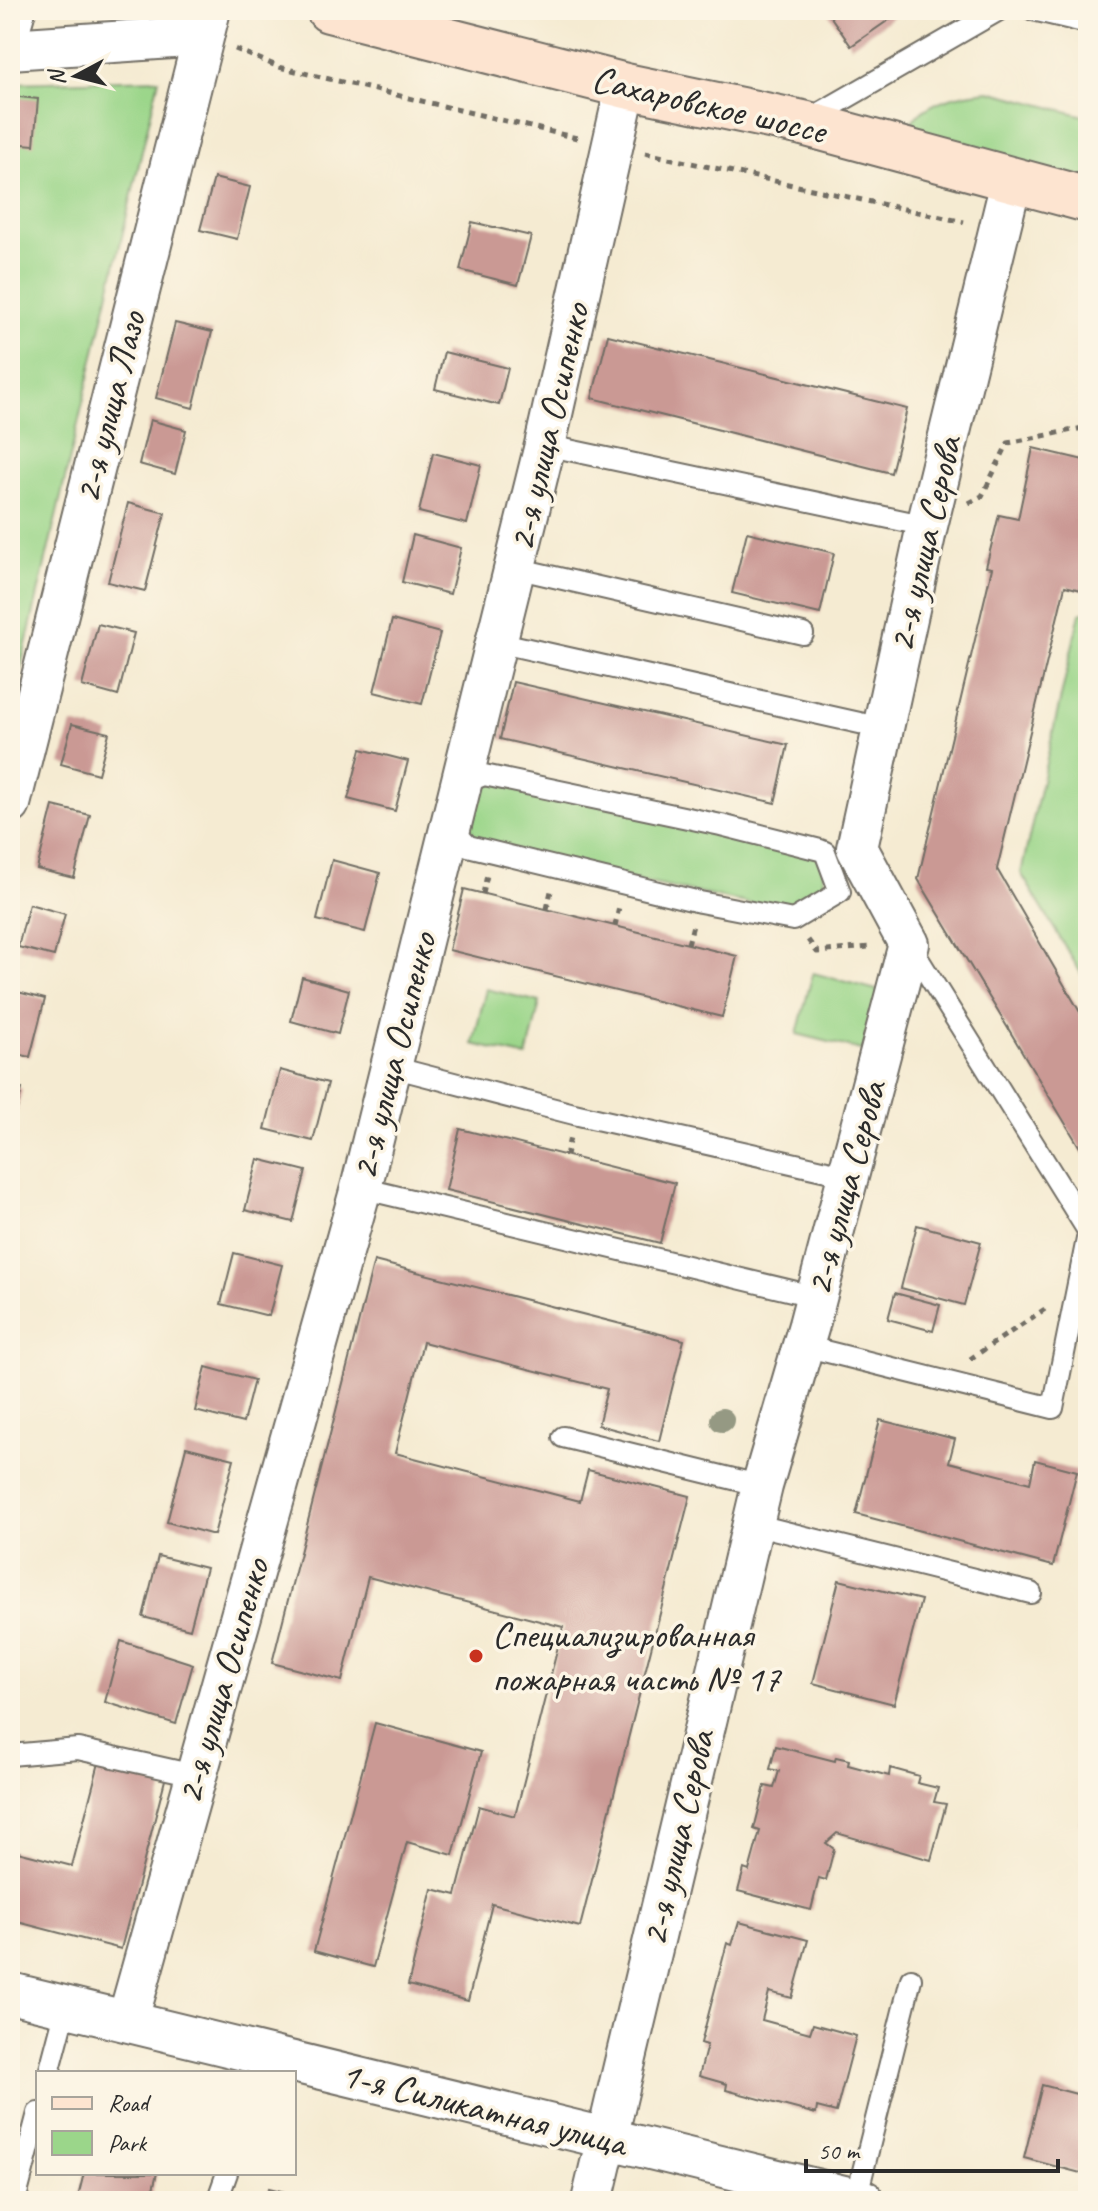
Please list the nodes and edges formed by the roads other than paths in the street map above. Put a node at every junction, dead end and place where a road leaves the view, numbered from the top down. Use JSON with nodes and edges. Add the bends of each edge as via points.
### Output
{"nodes":[{"id":1,"x":15,"y":10,"type":"edge"},
{"id":2,"x":329,"y":10,"type":"edge"},
{"id":3,"x":999,"y":10,"type":"edge"},
{"id":4,"x":1033,"y":10,"type":"edge"},
{"id":5,"x":206,"y":23,"type":"edge"},
{"id":6,"x":1088,"y":23,"type":"edge"},
{"id":7,"x":10,"y":27,"type":"edge"},
{"id":8,"x":10,"y":49,"type":"edge"},
{"id":9,"x":626,"y":86,"type":"junction"},
{"id":10,"x":803,"y":123,"type":"junction"},
{"id":11,"x":1011,"y":182,"type":"junction"},
{"id":12,"x":1088,"y":200,"type":"edge"},
{"id":13,"x":545,"y":445,"type":"junction"},
{"id":14,"x":927,"y":526,"type":"junction"},
{"id":15,"x":515,"y":568,"type":"junction"},
{"id":16,"x":803,"y":634,"type":"dead end"},
{"id":17,"x":497,"y":642,"type":"junction"},
{"id":18,"x":882,"y":728,"type":"junction"},
{"id":19,"x":456,"y":797,"type":"junction"},
{"id":20,"x":10,"y":804,"type":"edge"},
{"id":21,"x":856,"y":885,"type":"junction"},
{"id":22,"x":909,"y":944,"type":"junction"},
{"id":23,"x":392,"y":1067,"type":"junction"},
{"id":24,"x":849,"y":1176,"type":"junction"},
{"id":25,"x":361,"y":1188,"type":"junction"},
{"id":26,"x":1088,"y":1232,"type":"edge"},
{"id":27,"x":817,"y":1297,"type":"junction"},
{"id":28,"x":804,"y":1346,"type":"junction"},
{"id":29,"x":563,"y":1437,"type":"dead end"},
{"id":30,"x":762,"y":1486,"type":"junction"},
{"id":31,"x":753,"y":1524,"type":"junction"},
{"id":32,"x":1031,"y":1593,"type":"dead end"},
{"id":33,"x":10,"y":1755,"type":"edge"},
{"id":34,"x":194,"y":1775,"type":"junction"},
{"id":35,"x":911,"y":1979,"type":"dead end"},
{"id":36,"x":10,"y":1993,"type":"edge"},
{"id":37,"x":67,"y":2005,"type":"junction"},
{"id":38,"x":128,"y":2019,"type":"junction"},
{"id":39,"x":262,"y":2063,"type":"edge"},
{"id":40,"x":50,"y":2071,"type":"edge"},
{"id":41,"x":36,"y":2121,"type":"edge"},
{"id":42,"x":607,"y":2139,"type":"junction"},
{"id":43,"x":226,"y":2175,"type":"edge"},
{"id":44,"x":860,"y":2200,"type":"edge"},
{"id":45,"x":15,"y":2201,"type":"edge"},
{"id":46,"x":217,"y":2201,"type":"edge"},
{"id":47,"x":592,"y":2201,"type":"edge"}],
"edges":[{"from":1,"to":7,"type":"street"},
{"from":2,"to":9,"type":"main road","name":"Сахаровское шоссе"},
{"from":3,"to":10,"type":"lane"},
{"from":4,"to":6,"type":"lane"},
{"from":5,"to":8,"type":"street"},
{"from":5,"to":20,"type":"street","name":"2-я улица Лазо"},
{"from":9,"to":10,"type":"main road","name":"Сахаровское шоссе"},
{"from":9,"to":13,"type":"street","name":"2-я улица Осипенко"},
{"from":10,"to":11,"type":"main road","name":"Сахаровское шоссе"},
{"from":11,"to":12,"type":"main road","name":"Сахаровское шоссе"},
{"from":11,"to":14,"type":"street","name":"2-я улица Серова"},
{"from":13,"to":14,"type":"lane"},
{"from":13,"to":15,"type":"street","name":"2-я улица Осипенко"},
{"from":14,"to":18,"type":"street","name":"2-я улица Серова"},
{"from":15,"to":16,"type":"lane"},
{"from":15,"to":17,"type":"street","name":"2-я улица Осипенко"},
{"from":17,"to":18,"type":"lane"},
{"from":17,"to":19,"type":"street","name":"2-я улица Осипенко"},
{"from":18,"to":21,"type":"street","name":"2-я улица Серова","via":[[857,848]]},
{"from":19,"to":21,"type":"lane","via":[[470,779],[484,775],[795,842],[825,852]]},
{"from":19,"to":21,"type":"lane","via":[[456,833],[468,846],[700,902],[793,920]]},
{"from":19,"to":23,"type":"street","name":"2-я улица Осипенко"},
{"from":21,"to":22,"type":"street","name":"2-я улица Серова"},
{"from":22,"to":24,"type":"street","name":"2-я улица Серова"},
{"from":22,"to":26,"type":"lane"},
{"from":23,"to":24,"type":"lane"},
{"from":23,"to":25,"type":"street","name":"2-я улица Осипенко"},
{"from":24,"to":27,"type":"street","name":"2-я улица Серова"},
{"from":25,"to":27,"type":"lane"},
{"from":25,"to":34,"type":"street","name":"2-я улица Осипенко"},
{"from":26,"to":28,"type":"lane","via":[[1053,1408]]},
{"from":27,"to":28,"type":"street","name":"2-я улица Серова"},
{"from":28,"to":30,"type":"street","name":"2-я улица Серова"},
{"from":29,"to":30,"type":"lane"},
{"from":30,"to":31,"type":"street","name":"2-я улица Серова"},
{"from":31,"to":32,"type":"lane"},
{"from":31,"to":42,"type":"street","name":"2-я улица Серова"},
{"from":33,"to":34,"type":"lane","via":[[78,1749]]},
{"from":34,"to":38,"type":"street","name":"2-я улица Осипенко"},
{"from":35,"to":44,"type":"lane"},
{"from":36,"to":37,"type":"street","name":"1-я Силикатная улица"},
{"from":37,"to":38,"type":"street","name":"1-я Силикатная улица"},
{"from":37,"to":40,"type":"lane"},
{"from":38,"to":39,"type":"street","name":"1-я Силикатная улица"},
{"from":39,"to":42,"type":"street","name":"1-я Силикатная улица"},
{"from":41,"to":45,"type":"lane"},
{"from":42,"to":44,"type":"street","name":"1-я Силикатная улица"},
{"from":42,"to":47,"type":"street","name":"2-я улица Серова"},
{"from":43,"to":46,"type":"lane"}]}
